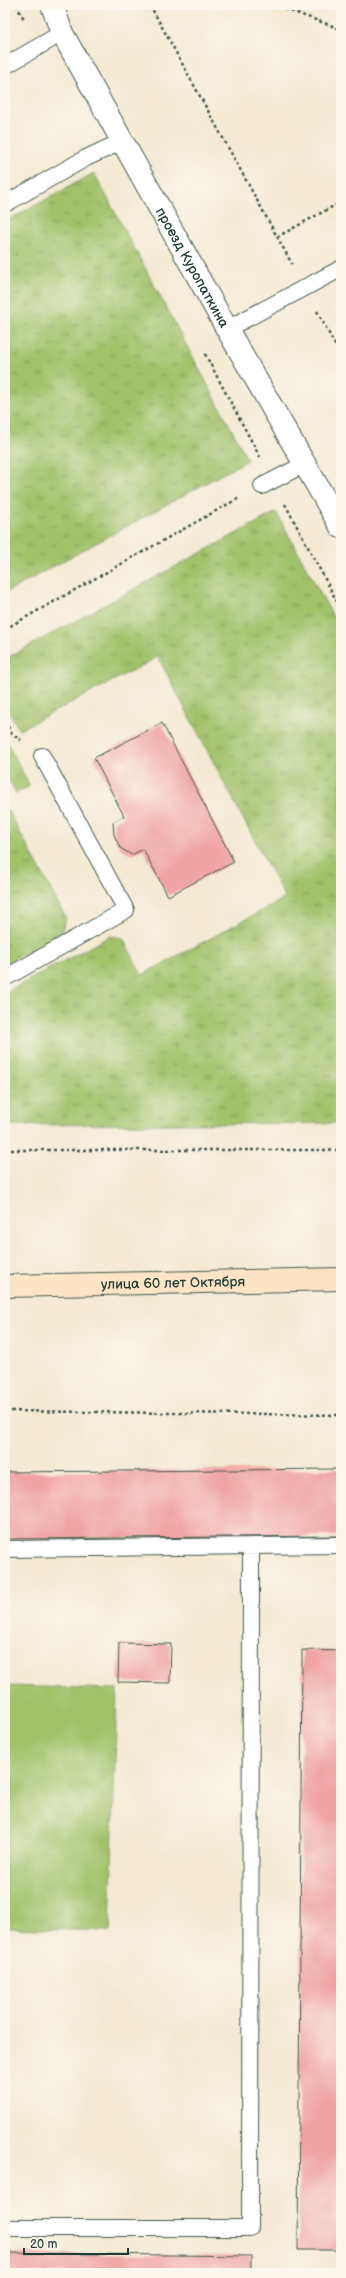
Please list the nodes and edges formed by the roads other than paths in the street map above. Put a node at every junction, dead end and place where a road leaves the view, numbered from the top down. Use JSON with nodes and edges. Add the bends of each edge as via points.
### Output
{"nodes":[{"id":1,"x":52,"y":5,"type":"edge"},
{"id":2,"x":62,"y":33,"type":"junction"},
{"id":3,"x":5,"y":66,"type":"edge"},
{"id":4,"x":122,"y":141,"type":"junction"},
{"id":5,"x":5,"y":204,"type":"edge"},
{"id":6,"x":341,"y":269,"type":"edge"},
{"id":7,"x":227,"y":329,"type":"junction"},
{"id":8,"x":305,"y":464,"type":"junction"},
{"id":9,"x":262,"y":486,"type":"road end"},
{"id":10,"x":341,"y":527,"type":"edge"},
{"id":11,"x":42,"y":756,"type":"dead end"},
{"id":12,"x":5,"y":978,"type":"edge"},
{"id":13,"x":341,"y":1279,"type":"edge"},
{"id":14,"x":5,"y":1286,"type":"edge"},
{"id":15,"x":341,"y":1545,"type":"edge"},
{"id":16,"x":251,"y":1546,"type":"junction"},
{"id":17,"x":5,"y":1549,"type":"edge"},
{"id":18,"x":5,"y":2228,"type":"edge"}],
"edges":[{"from":1,"to":2,"type":"street","name":"проезд Куропаткина"},
{"from":2,"to":3,"type":"lane"},
{"from":2,"to":4,"type":"street","name":"проезд Куропаткина"},
{"from":4,"to":5,"type":"lane","via":[[86,158]]},
{"from":4,"to":7,"type":"street","name":"проезд Куропаткина"},
{"from":6,"to":7,"type":"lane"},
{"from":7,"to":8,"type":"street","name":"проезд Куропаткина"},
{"from":8,"to":9,"type":"lane"},
{"from":8,"to":10,"type":"street","name":"проезд Куропаткина"},
{"from":11,"to":12,"type":"lane","via":[[126,910]]},
{"from":13,"to":14,"type":"main road","name":"улица 60 лет Октября"},
{"from":15,"to":16,"type":"lane"},
{"from":16,"to":17,"type":"lane"},
{"from":16,"to":18,"type":"lane","via":[[250,2228]]}]}
